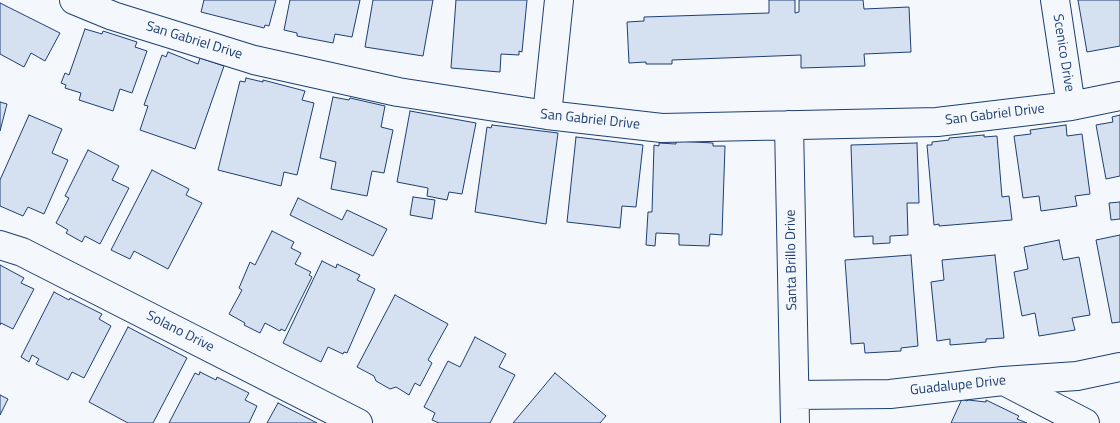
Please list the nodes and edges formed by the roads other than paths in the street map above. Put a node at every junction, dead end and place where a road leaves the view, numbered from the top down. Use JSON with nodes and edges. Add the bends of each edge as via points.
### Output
{"nodes":[{"id":1,"x":74,"y":0,"type":"edge"},
{"id":2,"x":559,"y":0,"type":"edge"},
{"id":3,"x":1054,"y":0,"type":"edge"},
{"id":4,"x":1120,"y":96,"type":"edge"},
{"id":5,"x":1071,"y":106,"type":"junction"},
{"id":6,"x":547,"y":115,"type":"junction"},
{"id":7,"x":789,"y":125,"type":"junction"},
{"id":8,"x":0,"y":246,"type":"edge"},
{"id":9,"x":1120,"y":367,"type":"edge"},
{"id":10,"x":1003,"y":381,"type":"junction"},
{"id":11,"x":795,"y":395,"type":"junction"},
{"id":12,"x":358,"y":423,"type":"edge"},
{"id":13,"x":795,"y":423,"type":"edge"},
{"id":14,"x":1084,"y":423,"type":"edge"}],
"edges":[{"from":1,"to":6,"type":"lane","name":"San Gabriel Drive","via":[[113,16],[254,60],[398,92]]},
{"from":2,"to":6,"type":"lane"},
{"from":3,"to":5,"type":"lane","name":"Scenico Drive"},
{"from":4,"to":5,"type":"lane","name":"San Gabriel Drive"},
{"from":5,"to":7,"type":"lane","name":"San Gabriel Drive","via":[[937,122]]},
{"from":6,"to":7,"type":"lane","name":"San Gabriel Drive","via":[[662,128]]},
{"from":7,"to":11,"type":"lane","name":"Santa Brillo Drive"},
{"from":8,"to":12,"type":"lane","name":"Solano Drive","via":[[22,252]]},
{"from":9,"to":10,"type":"lane","name":"Guadalupe Drive","via":[[1077,376]]},
{"from":10,"to":11,"type":"lane","name":"Guadalupe Drive","via":[[890,394]]},
{"from":10,"to":14,"type":"lane"},
{"from":11,"to":13,"type":"lane","name":"Santa Brillo Drive"}]}
